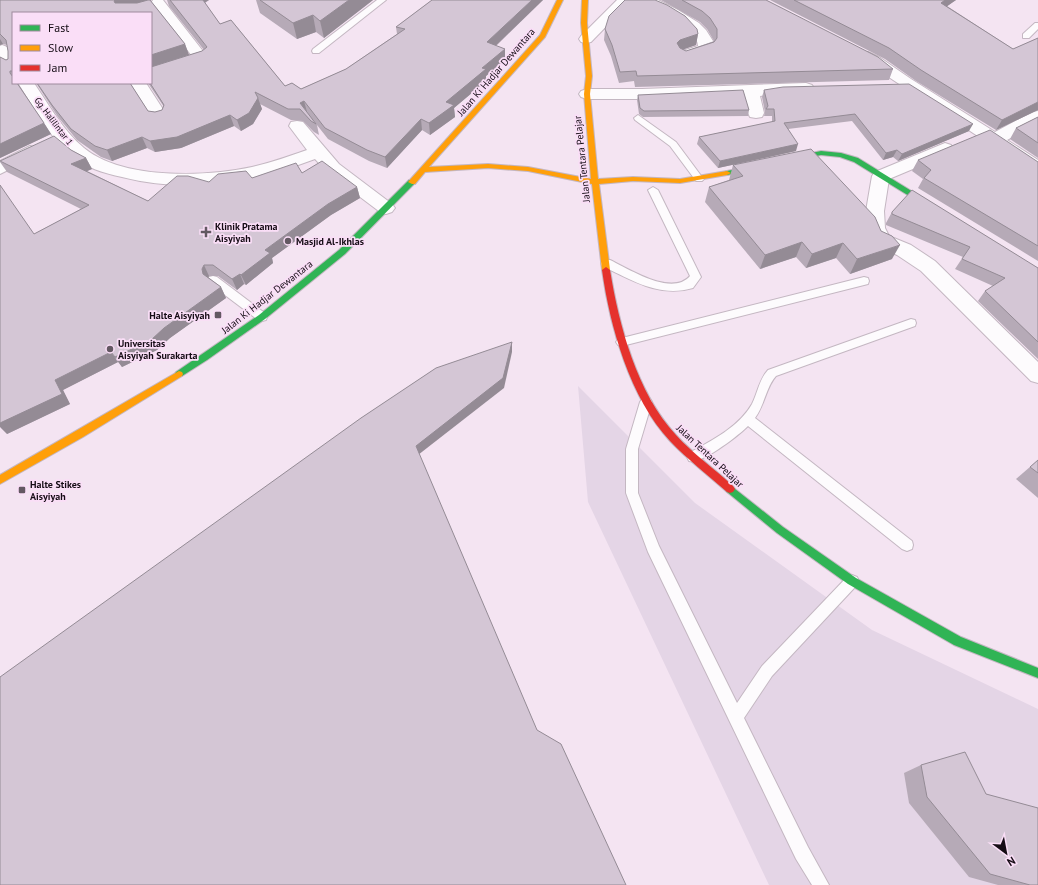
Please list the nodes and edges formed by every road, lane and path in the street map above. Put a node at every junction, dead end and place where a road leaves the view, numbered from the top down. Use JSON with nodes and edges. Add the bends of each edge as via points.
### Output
{"nodes":[{"id":1,"x":382,"y":0,"type":"edge"},
{"id":2,"x":560,"y":0,"type":"edge"},
{"id":3,"x":586,"y":0,"type":"edge"},
{"id":4,"x":625,"y":0,"type":"edge"},
{"id":5,"x":646,"y":0,"type":"edge"},
{"id":6,"x":157,"y":4,"type":"edge"},
{"id":7,"x":1038,"y":25,"type":"edge"},
{"id":8,"x":1026,"y":36,"type":"dead end"},
{"id":9,"x":586,"y":39,"type":"junction"},
{"id":10,"x":5,"y":49,"type":"edge"},
{"id":11,"x":855,"y":50,"type":"edge"},
{"id":12,"x":316,"y":51,"type":"dead end"},
{"id":13,"x":684,"y":56,"type":"edge"},
{"id":14,"x":12,"y":63,"type":"edge"},
{"id":15,"x":152,"y":74,"type":"edge"},
{"id":16,"x":26,"y":84,"type":"edge"},
{"id":17,"x":139,"y":84,"type":"edge"},
{"id":18,"x":908,"y":85,"type":"junction"},
{"id":19,"x":885,"y":86,"type":"edge"},
{"id":20,"x":821,"y":87,"type":"edge"},
{"id":21,"x":781,"y":88,"type":"junction"},
{"id":22,"x":587,"y":94,"type":"junction"},
{"id":23,"x":756,"y":113,"type":"dead end"},
{"id":24,"x":1038,"y":116,"type":"edge"},
{"id":25,"x":160,"y":117,"type":"edge"},
{"id":26,"x":638,"y":118,"type":"dead end"},
{"id":27,"x":298,"y":126,"type":"dead end"},
{"id":28,"x":990,"y":136,"type":"junction"},
{"id":29,"x":54,"y":142,"type":"junction"},
{"id":30,"x":318,"y":152,"type":"junction"},
{"id":31,"x":0,"y":168,"type":"edge"},
{"id":32,"x":1038,"y":168,"type":"edge"},
{"id":33,"x":423,"y":170,"type":"junction"},
{"id":34,"x":882,"y":176,"type":"junction"},
{"id":35,"x":699,"y":178,"type":"junction"},
{"id":36,"x":595,"y":182,"type":"junction"},
{"id":37,"x":652,"y":190,"type":"dead end"},
{"id":38,"x":386,"y":208,"type":"junction"},
{"id":39,"x":945,"y":214,"type":"edge"},
{"id":40,"x":606,"y":263,"type":"junction"},
{"id":41,"x":213,"y":280,"type":"edge"},
{"id":42,"x":864,"y":281,"type":"dead end"},
{"id":43,"x":262,"y":317,"type":"junction"},
{"id":44,"x":911,"y":323,"type":"dead end"},
{"id":45,"x":622,"y":342,"type":"junction"},
{"id":46,"x":1038,"y":376,"type":"edge"},
{"id":47,"x":646,"y":402,"type":"junction"},
{"id":48,"x":747,"y":418,"type":"junction"},
{"id":49,"x":693,"y":457,"type":"junction"},
{"id":50,"x":0,"y":480,"type":"edge"},
{"id":51,"x":907,"y":546,"type":"dead end"},
{"id":52,"x":852,"y":581,"type":"junction"},
{"id":53,"x":1038,"y":673,"type":"edge"},
{"id":54,"x":736,"y":717,"type":"junction"},
{"id":55,"x":821,"y":885,"type":"edge"}],
"edges":[{"from":1,"to":12,"type":"lane"},
{"from":2,"to":33,"type":"main road","name":"Jalan Ki Hadjar Dewantara","via":[[543,36]]},
{"from":3,"to":9,"type":"main road","name":"Jalan Tentara Pelajar"},
{"from":4,"to":9,"type":"street"},
{"from":5,"to":13,"type":"street","via":[[693,25],[702,33],[706,48]]},
{"from":6,"to":15,"type":"street","via":[[201,58]]},
{"from":7,"to":8,"type":"lane"},
{"from":9,"to":22,"type":"main road","name":"Jalan Tentara Pelajar","via":[[589,76]]},
{"from":10,"to":14,"type":"street"},
{"from":11,"to":18,"type":"street","via":[[879,63]]},
{"from":16,"to":29,"type":"street","name":"Gg. Halilintar 1"},
{"from":17,"to":25,"type":"street"},
{"from":18,"to":19,"type":"street"},
{"from":18,"to":28,"type":"street"},
{"from":20,"to":21,"type":"street"},
{"from":21,"to":22,"type":"street"},
{"from":21,"to":23,"type":"street","via":[[780,91],[751,93]]},
{"from":22,"to":36,"type":"main road","name":"Jalan Tentara Pelajar"},
{"from":24,"to":28,"type":"street"},
{"from":26,"to":35,"type":"lane","via":[[673,144]]},
{"from":27,"to":30,"type":"street"},
{"from":28,"to":32,"type":"street"},
{"from":28,"to":34,"type":"street"},
{"from":29,"to":30,"type":"street","name":"Gg. Halilintar 1","via":[[98,164],[133,174],[185,180],[244,175]]},
{"from":29,"to":31,"type":"street"},
{"from":30,"to":38,"type":"street","via":[[349,181]]},
{"from":33,"to":36,"type":"main road","via":[[488,166],[528,169]]},
{"from":33,"to":38,"type":"main road","name":"Jalan Ki Hadjar Dewantara"},
{"from":34,"to":35,"type":"main road","via":[[856,160],[821,153]]},
{"from":34,"to":39,"type":"main road"},
{"from":34,"to":46,"type":"street","via":[[875,211],[876,228],[882,240],[904,250],[928,266]]},
{"from":35,"to":36,"type":"main road"},
{"from":36,"to":40,"type":"main road","name":"Jalan Tentara Pelajar"},
{"from":37,"to":40,"type":"lane","via":[[696,277],[689,285],[672,288],[656,286]]},
{"from":38,"to":43,"type":"main road","name":"Jalan Ki Hadjar Dewantara","via":[[342,252]]},
{"from":40,"to":45,"type":"main road","name":"Jalan Tentara Pelajar","via":[[609,290]]},
{"from":41,"to":43,"type":"lane"},
{"from":42,"to":45,"type":"lane"},
{"from":43,"to":50,"type":"main road","name":"Jalan Ki Hadjar Dewantara","via":[[204,358]]},
{"from":44,"to":48,"type":"lane","via":[[772,372],[755,409]]},
{"from":45,"to":47,"type":"main road","name":"Jalan Tentara Pelajar"},
{"from":47,"to":49,"type":"main road","name":"Jalan Tentara Pelajar","via":[[673,438]]},
{"from":47,"to":54,"type":"lane","via":[[632,449],[632,493],[653,548]]},
{"from":48,"to":49,"type":"lane","via":[[724,440]]},
{"from":48,"to":51,"type":"lane"},
{"from":49,"to":52,"type":"main road","name":"Jalan Tentara Pelajar","via":[[780,530]]},
{"from":52,"to":53,"type":"main road","name":"Jalan Tentara Pelajar","via":[[958,641]]},
{"from":52,"to":54,"type":"lane","via":[[767,671]]},
{"from":54,"to":55,"type":"lane","via":[[802,853]]}]}
